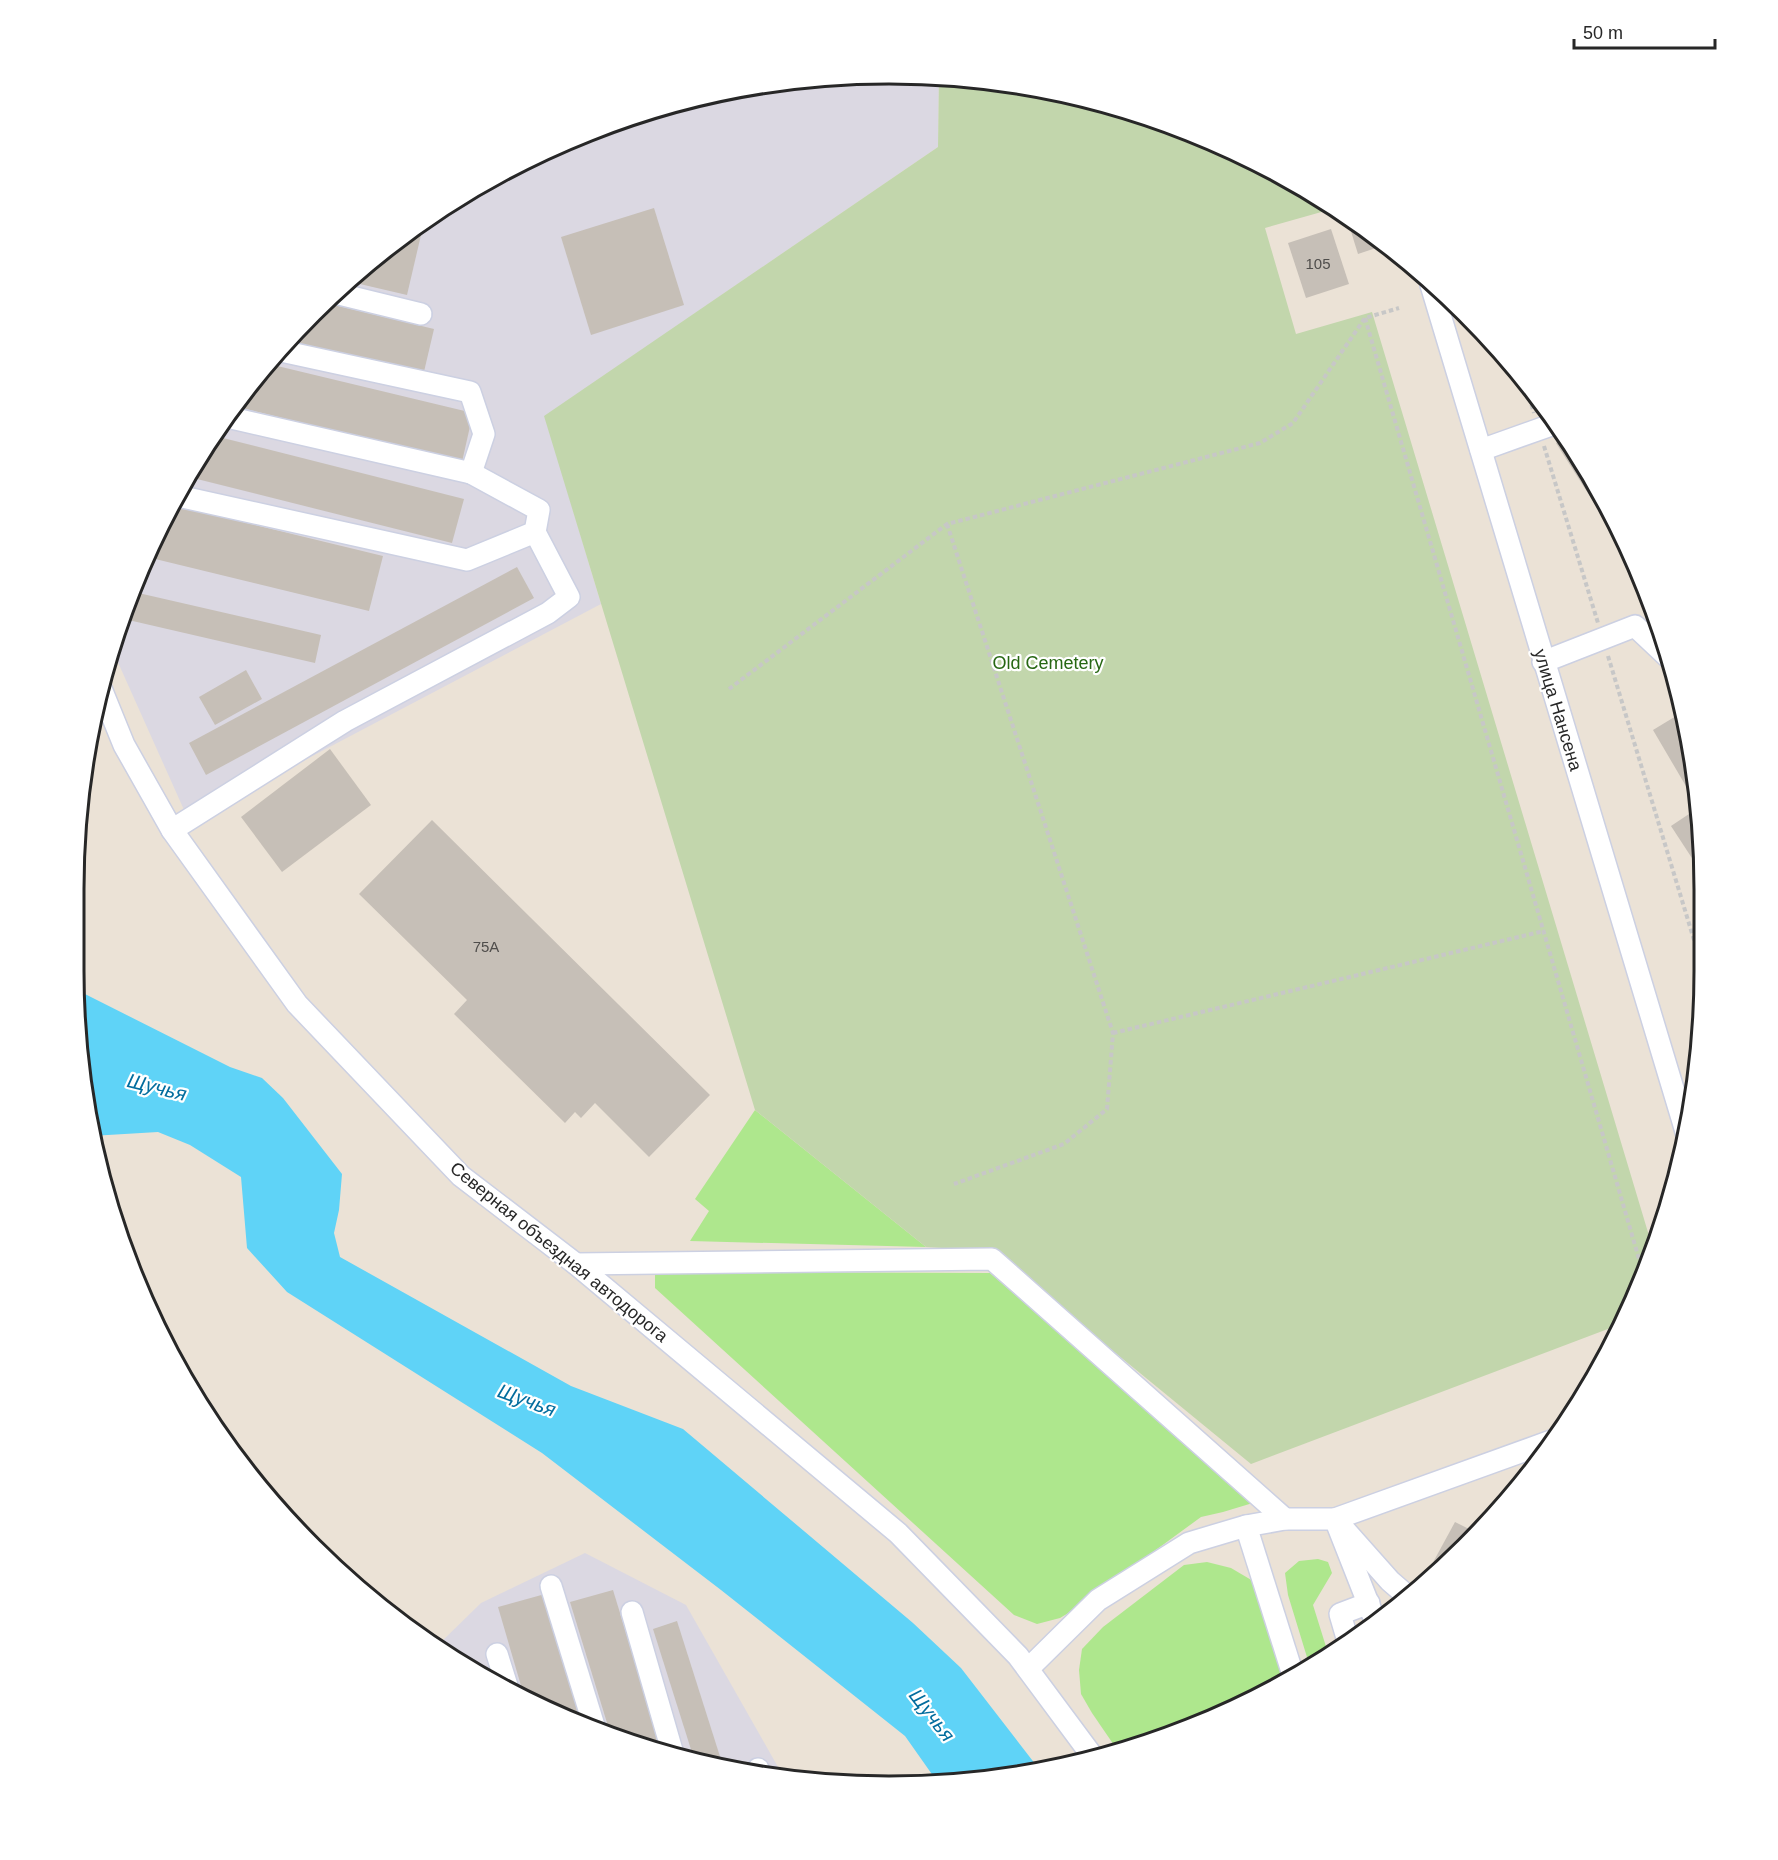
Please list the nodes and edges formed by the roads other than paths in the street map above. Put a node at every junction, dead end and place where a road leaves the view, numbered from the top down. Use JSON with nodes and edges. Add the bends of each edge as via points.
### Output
{"nodes":[{"id":1,"x":346,"y":296,"type":"edge"},
{"id":2,"x":1447,"y":309,"type":"edge"},
{"id":3,"x":421,"y":314,"type":"dead end"},
{"id":4,"x":289,"y":353,"type":"edge"},
{"id":5,"x":236,"y":419,"type":"edge"},
{"id":6,"x":1546,"y":426,"type":"edge"},
{"id":7,"x":1481,"y":450,"type":"junction"},
{"id":8,"x":471,"y":473,"type":"junction"},
{"id":9,"x":186,"y":498,"type":"edge"},
{"id":10,"x":535,"y":532,"type":"junction"},
{"id":11,"x":1656,"y":646,"type":"edge"},
{"id":12,"x":1543,"y":662,"type":"junction"},
{"id":13,"x":106,"y":701,"type":"edge"},
{"id":14,"x":172,"y":830,"type":"junction"},
{"id":15,"x":1681,"y":1115,"type":"edge"},
{"id":16,"x":576,"y":1264,"type":"junction"},
{"id":17,"x":1539,"y":1445,"type":"edge"},
{"id":18,"x":1285,"y":1519,"type":"junction"},
{"id":19,"x":1335,"y":1519,"type":"junction"},
{"id":20,"x":1246,"y":1526,"type":"junction"},
{"id":21,"x":551,"y":1586,"type":"dead end"},
{"id":22,"x":1402,"y":1591,"type":"edge"},
{"id":23,"x":1371,"y":1611,"type":"edge"},
{"id":24,"x":632,"y":1612,"type":"dead end"},
{"id":25,"x":1346,"y":1633,"type":"edge"},
{"id":26,"x":496,"y":1654,"type":"dead end"},
{"id":27,"x":1291,"y":1668,"type":"edge"},
{"id":28,"x":1028,"y":1669,"type":"junction"},
{"id":29,"x":504,"y":1678,"type":"edge"},
{"id":30,"x":592,"y":1719,"type":"edge"},
{"id":31,"x":671,"y":1746,"type":"edge"},
{"id":32,"x":1089,"y":1751,"type":"edge"}],
"edges":[{"from":1,"to":3,"type":"street"},
{"from":2,"to":7,"type":"street","name":"улица Нансена"},
{"from":4,"to":8,"type":"street","via":[[470,392],[484,434]]},
{"from":5,"to":8,"type":"street"},
{"from":6,"to":7,"type":"street"},
{"from":7,"to":12,"type":"street","name":"улица Нансена"},
{"from":8,"to":10,"type":"street","via":[[539,510]]},
{"from":9,"to":10,"type":"street","via":[[467,560]]},
{"from":10,"to":14,"type":"street","via":[[569,597],[548,614],[345,721]]},
{"from":11,"to":12,"type":"street","via":[[1635,626]]},
{"from":12,"to":15,"type":"street","name":"улица Нансена"},
{"from":13,"to":14,"type":"street","name":"Северная объездная автодорога","via":[[124,745]]},
{"from":14,"to":16,"type":"street","name":"Северная объездная автодорога","via":[[297,1004],[461,1176]]},
{"from":16,"to":18,"type":"street","via":[[992,1259]]},
{"from":16,"to":28,"type":"street","name":"Северная объездная автодорога","via":[[898,1533]]},
{"from":17,"to":19,"type":"street"},
{"from":18,"to":19,"type":"street"},
{"from":18,"to":20,"type":"street"},
{"from":19,"to":22,"type":"street"},
{"from":19,"to":23,"type":"street"},
{"from":20,"to":27,"type":"street"},
{"from":20,"to":28,"type":"street","via":[[1190,1543],[1098,1600]]},
{"from":21,"to":30,"type":"street"},
{"from":23,"to":25,"type":"street","via":[[1340,1614]]},
{"from":24,"to":31,"type":"street"},
{"from":26,"to":29,"type":"street"},
{"from":28,"to":32,"type":"street","name":"Северная объездная автодорога"}]}
